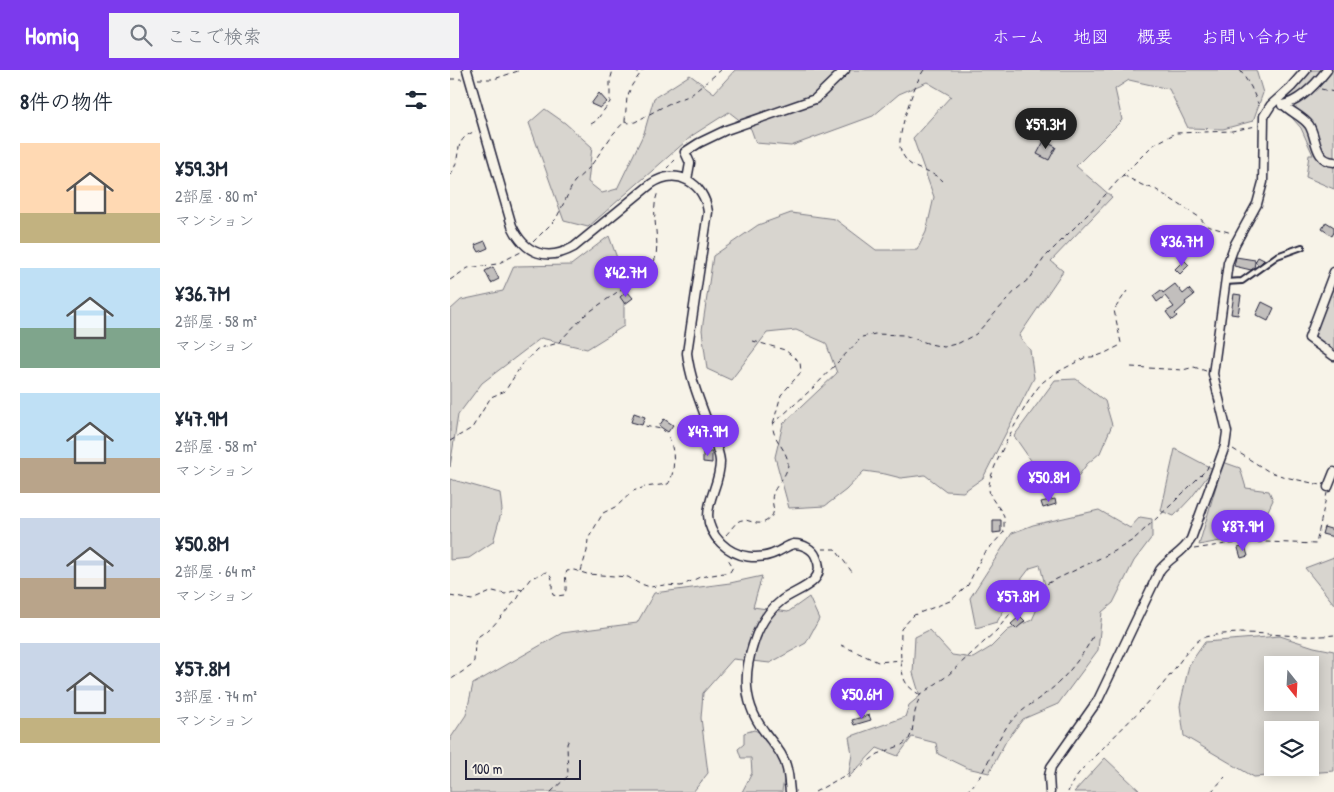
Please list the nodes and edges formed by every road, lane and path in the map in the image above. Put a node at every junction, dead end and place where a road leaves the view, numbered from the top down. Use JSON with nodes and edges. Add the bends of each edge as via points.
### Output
{"nodes":[{"id":1,"x":467,"y":70,"type":"edge"},
{"id":2,"x":522,"y":70,"type":"edge"},
{"id":3,"x":613,"y":70,"type":"edge"},
{"id":4,"x":633,"y":70,"type":"edge"},
{"id":5,"x":643,"y":70,"type":"edge"},
{"id":6,"x":721,"y":70,"type":"edge"},
{"id":7,"x":845,"y":70,"type":"edge"},
{"id":8,"x":924,"y":70,"type":"edge"},
{"id":9,"x":1240,"y":70,"type":"edge"},
{"id":10,"x":1306,"y":70,"type":"edge"},
{"id":11,"x":1327,"y":70,"type":"edge"},
{"id":12,"x":640,"y":74,"type":"junction"},
{"id":13,"x":450,"y":79,"type":"edge"},
{"id":14,"x":470,"y":80,"type":"junction"},
{"id":15,"x":1313,"y":85,"type":"junction"},
{"id":16,"x":1334,"y":92,"type":"edge"},
{"id":17,"x":1271,"y":104,"type":"junction"},
{"id":18,"x":1284,"y":105,"type":"junction"},
{"id":19,"x":1264,"y":120,"type":"junction"},
{"id":20,"x":625,"y":121,"type":"junction"},
{"id":21,"x":591,"y":124,"type":"dead end"},
{"id":22,"x":484,"y":128,"type":"junction"},
{"id":23,"x":685,"y":152,"type":"junction"},
{"id":24,"x":1334,"y":162,"type":"edge"},
{"id":25,"x":666,"y":169,"type":"dead end"},
{"id":26,"x":1123,"y":174,"type":"junction"},
{"id":27,"x":450,"y":175,"type":"edge"},
{"id":28,"x":687,"y":180,"type":"junction"},
{"id":29,"x":943,"y":181,"type":"dead end"},
{"id":30,"x":658,"y":192,"type":"dead end"},
{"id":31,"x":1240,"y":235,"type":"junction"},
{"id":32,"x":1302,"y":247,"type":"dead end"},
{"id":33,"x":527,"y":248,"type":"junction"},
{"id":34,"x":1334,"y":272,"type":"edge"},
{"id":35,"x":450,"y":280,"type":"edge"},
{"id":36,"x":1225,"y":282,"type":"junction"},
{"id":37,"x":1127,"y":291,"type":"dead end"},
{"id":38,"x":753,"y":341,"type":"dead end"},
{"id":39,"x":1334,"y":356,"type":"edge"},
{"id":40,"x":1131,"y":367,"type":"dead end"},
{"id":41,"x":1213,"y":374,"type":"junction"},
{"id":42,"x":773,"y":424,"type":"junction"},
{"id":43,"x":643,"y":425,"type":"dead end"},
{"id":44,"x":450,"y":441,"type":"edge"},
{"id":45,"x":1225,"y":446,"type":"junction"},
{"id":46,"x":1213,"y":455,"type":"dead end"},
{"id":47,"x":1334,"y":472,"type":"edge"},
{"id":48,"x":1331,"y":489,"type":"edge"},
{"id":49,"x":721,"y":542,"type":"junction"},
{"id":50,"x":811,"y":550,"type":"junction"},
{"id":51,"x":1183,"y":550,"type":"junction"},
{"id":52,"x":728,"y":559,"type":"dead end"},
{"id":53,"x":580,"y":572,"type":"junction"},
{"id":54,"x":852,"y":572,"type":"dead end"},
{"id":55,"x":522,"y":590,"type":"junction"},
{"id":56,"x":450,"y":596,"type":"edge"},
{"id":57,"x":1094,"y":634,"type":"dead end"},
{"id":58,"x":1334,"y":635,"type":"edge"},
{"id":59,"x":841,"y":645,"type":"dead end"},
{"id":60,"x":902,"y":660,"type":"junction"},
{"id":61,"x":450,"y":680,"type":"edge"},
{"id":62,"x":920,"y":695,"type":"junction"},
{"id":63,"x":569,"y":739,"type":"dead end"},
{"id":64,"x":1225,"y":777,"type":"dead end"},
{"id":65,"x":551,"y":792,"type":"edge"},
{"id":66,"x":790,"y":792,"type":"edge"},
{"id":67,"x":815,"y":792,"type":"edge"},
{"id":68,"x":966,"y":792,"type":"edge"},
{"id":69,"x":1050,"y":792,"type":"edge"},
{"id":70,"x":1068,"y":792,"type":"edge"},
{"id":71,"x":1211,"y":792,"type":"edge"}],
"edges":[{"from":1,"to":14,"type":"street"},
{"from":2,"to":14,"type":"path","via":[[494,79]]},
{"from":3,"to":21,"type":"path","via":[[610,102]]},
{"from":4,"to":12,"type":"path"},
{"from":5,"to":12,"type":"path"},
{"from":6,"to":20,"type":"path","via":[[691,95],[634,122]]},
{"from":7,"to":23,"type":"street","via":[[815,99],[726,130]]},
{"from":8,"to":29,"type":"path","via":[[916,83],[900,146],[910,164]]},
{"from":9,"to":19,"type":"path","via":[[1251,87]]},
{"from":10,"to":17,"type":"street"},
{"from":11,"to":15,"type":"street"},
{"from":12,"to":20,"type":"path","via":[[627,97]]},
{"from":13,"to":14,"type":"path"},
{"from":14,"to":22,"type":"street"},
{"from":15,"to":16,"type":"path"},
{"from":15,"to":18,"type":"street"},
{"from":17,"to":18,"type":"street"},
{"from":17,"to":19,"type":"street"},
{"from":18,"to":24,"type":"street","via":[[1302,117],[1319,153]]},
{"from":19,"to":26,"type":"path","via":[[1232,132],[1176,133],[1153,145]]},
{"from":19,"to":31,"type":"street","via":[[1263,182],[1257,204]]},
{"from":20,"to":33,"type":"path","via":[[590,168],[574,182],[556,219]]},
{"from":22,"to":27,"type":"path","via":[[463,136]]},
{"from":22,"to":33,"type":"street","via":[[512,226]]},
{"from":23,"to":25,"type":"path"},
{"from":23,"to":28,"type":"street","via":[[690,164]]},
{"from":26,"to":31,"type":"path","via":[[1155,189],[1199,217],[1207,226]]},
{"from":26,"to":42,"type":"path","via":[[976,334],[944,347],[904,335],[862,337]]},
{"from":28,"to":33,"type":"street","via":[[674,177],[655,182],[566,252],[545,255]]},
{"from":28,"to":49,"type":"street","via":[[702,193],[708,212],[687,353],[689,371],[719,458],[719,478],[708,509],[711,524]]},
{"from":30,"to":44,"type":"path","via":[[654,223],[656,254],[651,268],[586,315],[558,343],[537,349],[505,391],[491,397],[472,428]]},
{"from":31,"to":36,"type":"street","via":[[1228,263]]},
{"from":32,"to":36,"type":"lane","via":[[1277,256],[1242,281]]},
{"from":33,"to":35,"type":"path","via":[[508,260],[468,268]]},
{"from":34,"to":39,"type":"street","via":[[1309,338]]},
{"from":36,"to":41,"type":"street"},
{"from":37,"to":60,"type":"path","via":[[1114,310],[1119,346],[1093,358],[1086,356],[1044,381],[1033,394],[997,458],[988,487],[1004,516],[1004,532],[987,548],[963,590],[950,601],[921,611],[906,622],[901,630]]},
{"from":38,"to":42,"type":"path","via":[[785,350],[800,362],[801,372],[781,395]]},
{"from":40,"to":41,"type":"path","via":[[1183,370],[1194,367]]},
{"from":41,"to":45,"type":"street","via":[[1227,432]]},
{"from":42,"to":49,"type":"path","via":[[773,432],[788,463],[772,496],[774,513],[759,524],[739,521]]},
{"from":43,"to":53,"type":"path","via":[[666,433],[675,461],[671,481],[633,491],[617,506],[603,513],[588,539]]},
{"from":45,"to":48,"type":"path","via":[[1268,471]]},
{"from":45,"to":51,"type":"street","via":[[1191,539]]},
{"from":46,"to":62,"type":"path","via":[[1207,469],[1132,540],[1038,588],[947,676]]},
{"from":47,"to":48,"type":"street"},
{"from":48,"to":51,"type":"path","via":[[1316,544],[1266,542]]},
{"from":49,"to":50,"type":"street","via":[[730,550],[754,558],[765,557],[794,544]]},
{"from":50,"to":54,"type":"path","via":[[835,548]]},
{"from":50,"to":66,"type":"street","via":[[819,564],[818,573],[808,586],[782,600],[764,619],[753,644],[747,677],[752,711],[781,754]]},
{"from":51,"to":69,"type":"street","via":[[1160,570],[1098,700],[1052,767]]},
{"from":52,"to":53,"type":"path","via":[[733,567],[730,572],[700,577],[681,586],[650,587],[628,577]]},
{"from":53,"to":55,"type":"path","via":[[567,571],[566,592],[560,596],[553,595],[552,577],[546,572],[530,580]]},
{"from":55,"to":56,"type":"path","via":[[505,594],[493,591],[472,600]]},
{"from":55,"to":61,"type":"path","via":[[492,627],[479,636],[471,666]]},
{"from":57,"to":68,"type":"path","via":[[1066,675],[1004,730],[976,784]]},
{"from":58,"to":70,"type":"path","via":[[1203,637],[1076,776]]},
{"from":59,"to":60,"type":"path","via":[[878,662]]},
{"from":60,"to":62,"type":"path","via":[[905,682]]},
{"from":62,"to":67,"type":"path","via":[[909,739]]},
{"from":63,"to":65,"type":"path","via":[[568,776]]},
{"from":64,"to":71,"type":"path"}]}
